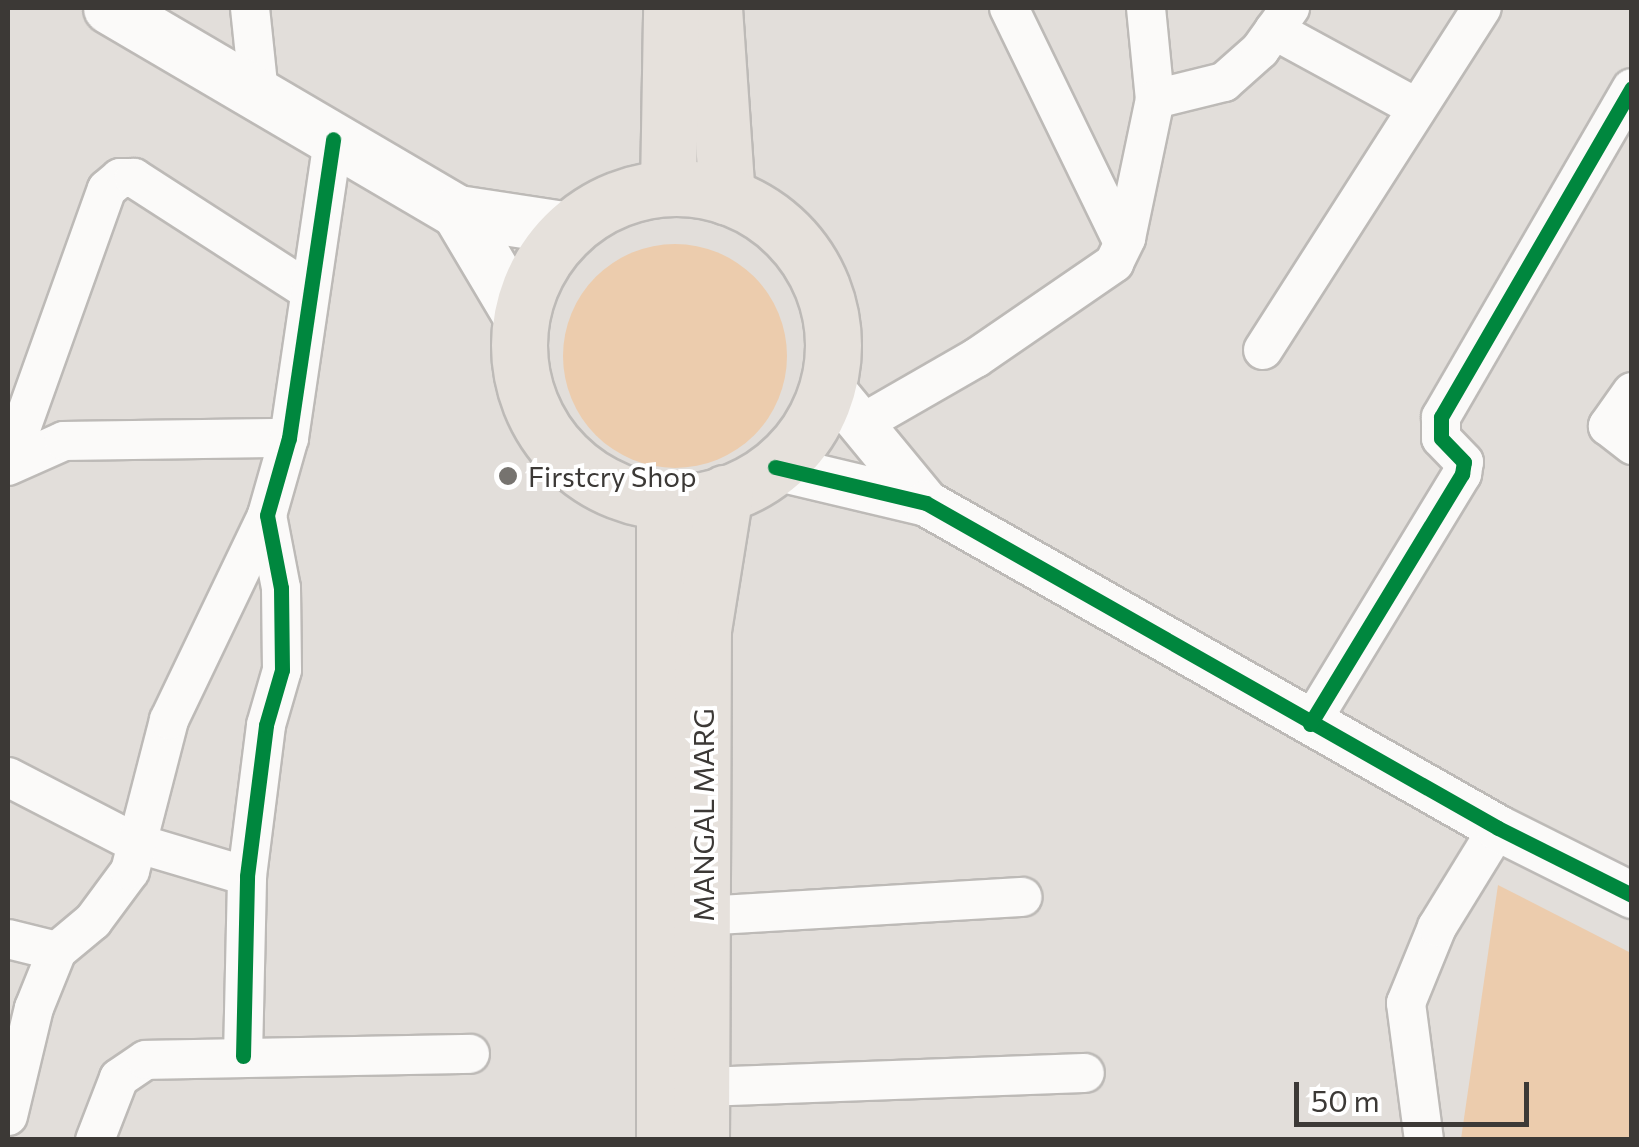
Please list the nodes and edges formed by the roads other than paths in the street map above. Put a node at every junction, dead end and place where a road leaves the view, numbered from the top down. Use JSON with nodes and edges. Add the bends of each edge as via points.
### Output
{"nodes":[{"id":1,"x":110,"y":8,"type":"edge"},
{"id":2,"x":250,"y":8,"type":"edge"},
{"id":3,"x":671,"y":8,"type":"edge"},
{"id":4,"x":714,"y":8,"type":"edge"},
{"id":5,"x":1009,"y":8,"type":"edge"},
{"id":6,"x":1146,"y":8,"type":"edge"},
{"id":7,"x":1482,"y":8,"type":"edge"},
{"id":8,"x":1282,"y":19,"type":"edge"},
{"id":9,"x":1632,"y":88,"type":"edge"},
{"id":10,"x":259,"y":94,"type":"junction"},
{"id":11,"x":1155,"y":98,"type":"junction"},
{"id":12,"x":1417,"y":108,"type":"junction"},
{"id":13,"x":333,"y":139,"type":"junction"},
{"id":14,"x":668,"y":188,"type":"junction"},
{"id":15,"x":727,"y":197,"type":"junction"},
{"id":16,"x":458,"y":212,"type":"junction"},
{"id":17,"x":570,"y":230,"type":"junction"},
{"id":18,"x":1123,"y":243,"type":"junction"},
{"id":19,"x":308,"y":290,"type":"junction"},
{"id":20,"x":521,"y":318,"type":"junction"},
{"id":21,"x":1262,"y":350,"type":"dead end"},
{"id":22,"x":827,"y":383,"type":"junction"},
{"id":23,"x":1632,"y":392,"type":"edge"},
{"id":24,"x":861,"y":424,"type":"junction"},
{"id":25,"x":289,"y":438,"type":"junction"},
{"id":26,"x":1632,"y":445,"type":"edge"},
{"id":27,"x":8,"y":465,"type":"edge"},
{"id":28,"x":775,"y":467,"type":"junction"},
{"id":29,"x":725,"y":493,"type":"junction"},
{"id":30,"x":664,"y":502,"type":"junction"},
{"id":31,"x":926,"y":503,"type":"junction"},
{"id":32,"x":267,"y":515,"type":"junction"},
{"id":33,"x":1310,"y":724,"type":"junction"},
{"id":34,"x":8,"y":777,"type":"edge"},
{"id":35,"x":1498,"y":828,"type":"junction"},
{"id":36,"x":136,"y":843,"type":"junction"},
{"id":37,"x":248,"y":876,"type":"junction"},
{"id":38,"x":1632,"y":895,"type":"edge"},
{"id":39,"x":1022,"y":898,"type":"dead end"},
{"id":40,"x":702,"y":916,"type":"junction"},
{"id":41,"x":8,"y":939,"type":"edge"},
{"id":42,"x":57,"y":951,"type":"junction"},
{"id":43,"x":21,"y":1006,"type":"edge"},
{"id":44,"x":470,"y":1054,"type":"dead end"},
{"id":45,"x":243,"y":1056,"type":"junction"},
{"id":46,"x":1086,"y":1072,"type":"dead end"},
{"id":47,"x":13,"y":1074,"type":"edge"},
{"id":48,"x":702,"y":1114,"type":"edge"},
{"id":49,"x":8,"y":1116,"type":"edge"},
{"id":50,"x":96,"y":1140,"type":"edge"},
{"id":51,"x":664,"y":1140,"type":"edge"},
{"id":52,"x":1424,"y":1140,"type":"edge"}],
"edges":[{"from":1,"to":10,"type":"main road"},
{"from":2,"to":10,"type":"street"},
{"from":3,"to":14,"type":"main road"},
{"from":4,"to":15,"type":"main road"},
{"from":5,"to":18,"type":"street"},
{"from":6,"to":11,"type":"street"},
{"from":7,"to":12,"type":"street"},
{"from":8,"to":11,"type":"street","via":[[1224,82]]},
{"from":8,"to":12,"type":"street"},
{"from":9,"to":33,"type":"street","via":[[1441,417],[1441,438],[1464,462],[1462,474]]},
{"from":10,"to":13,"type":"main road"},
{"from":11,"to":18,"type":"street"},
{"from":12,"to":21,"type":"street"},
{"from":13,"to":16,"type":"main road"},
{"from":13,"to":19,"type":"street"},
{"from":14,"to":15,"type":"main road"},
{"from":14,"to":17,"type":"main road","via":[[630,194]]},
{"from":15,"to":22,"type":"main road","via":[[778,225],[805,254],[833,327]]},
{"from":16,"to":17,"type":"main road"},
{"from":16,"to":20,"type":"main road"},
{"from":17,"to":20,"type":"main road","via":[[538,266]]},
{"from":18,"to":24,"type":"street","via":[[1114,263],[1083,288]]},
{"from":19,"to":25,"type":"street"},
{"from":19,"to":27,"type":"street","via":[[134,178],[120,178],[101,205]]},
{"from":20,"to":30,"type":"main road","via":[[522,382],[536,419],[559,451],[607,485]]},
{"from":22,"to":24,"type":"street"},
{"from":22,"to":28,"type":"main road","via":[[803,439]]},
{"from":23,"to":26,"type":"street","via":[[1608,426]]},
{"from":24,"to":31,"type":"street"},
{"from":25,"to":27,"type":"street","via":[[64,442]]},
{"from":25,"to":32,"type":"street"},
{"from":28,"to":29,"type":"main road"},
{"from":28,"to":31,"type":"street"},
{"from":29,"to":30,"type":"main road"},
{"from":29,"to":40,"type":"main road","name":"MANGAL MARG","via":[[703,630]]},
{"from":30,"to":51,"type":"main road","name":"MANGAL MARG"},
{"from":31,"to":33,"type":"street"},
{"from":32,"to":36,"type":"street","via":[[169,720]]},
{"from":32,"to":37,"type":"street","via":[[281,588],[282,670],[266,724]]},
{"from":33,"to":35,"type":"street"},
{"from":34,"to":36,"type":"street"},
{"from":35,"to":38,"type":"street"},
{"from":35,"to":52,"type":"street","via":[[1436,927],[1406,1003]]},
{"from":36,"to":37,"type":"street"},
{"from":36,"to":42,"type":"street","via":[[115,897]]},
{"from":37,"to":45,"type":"street"},
{"from":39,"to":40,"type":"street"},
{"from":40,"to":48,"type":"main road","name":"MANGAL MARG"},
{"from":41,"to":42,"type":"street"},
{"from":42,"to":43,"type":"street"},
{"from":43,"to":47,"type":"street"},
{"from":44,"to":45,"type":"street"},
{"from":45,"to":50,"type":"street","via":[[132,1064]]},
{"from":46,"to":48,"type":"street"},
{"from":47,"to":49,"type":"street"}]}
